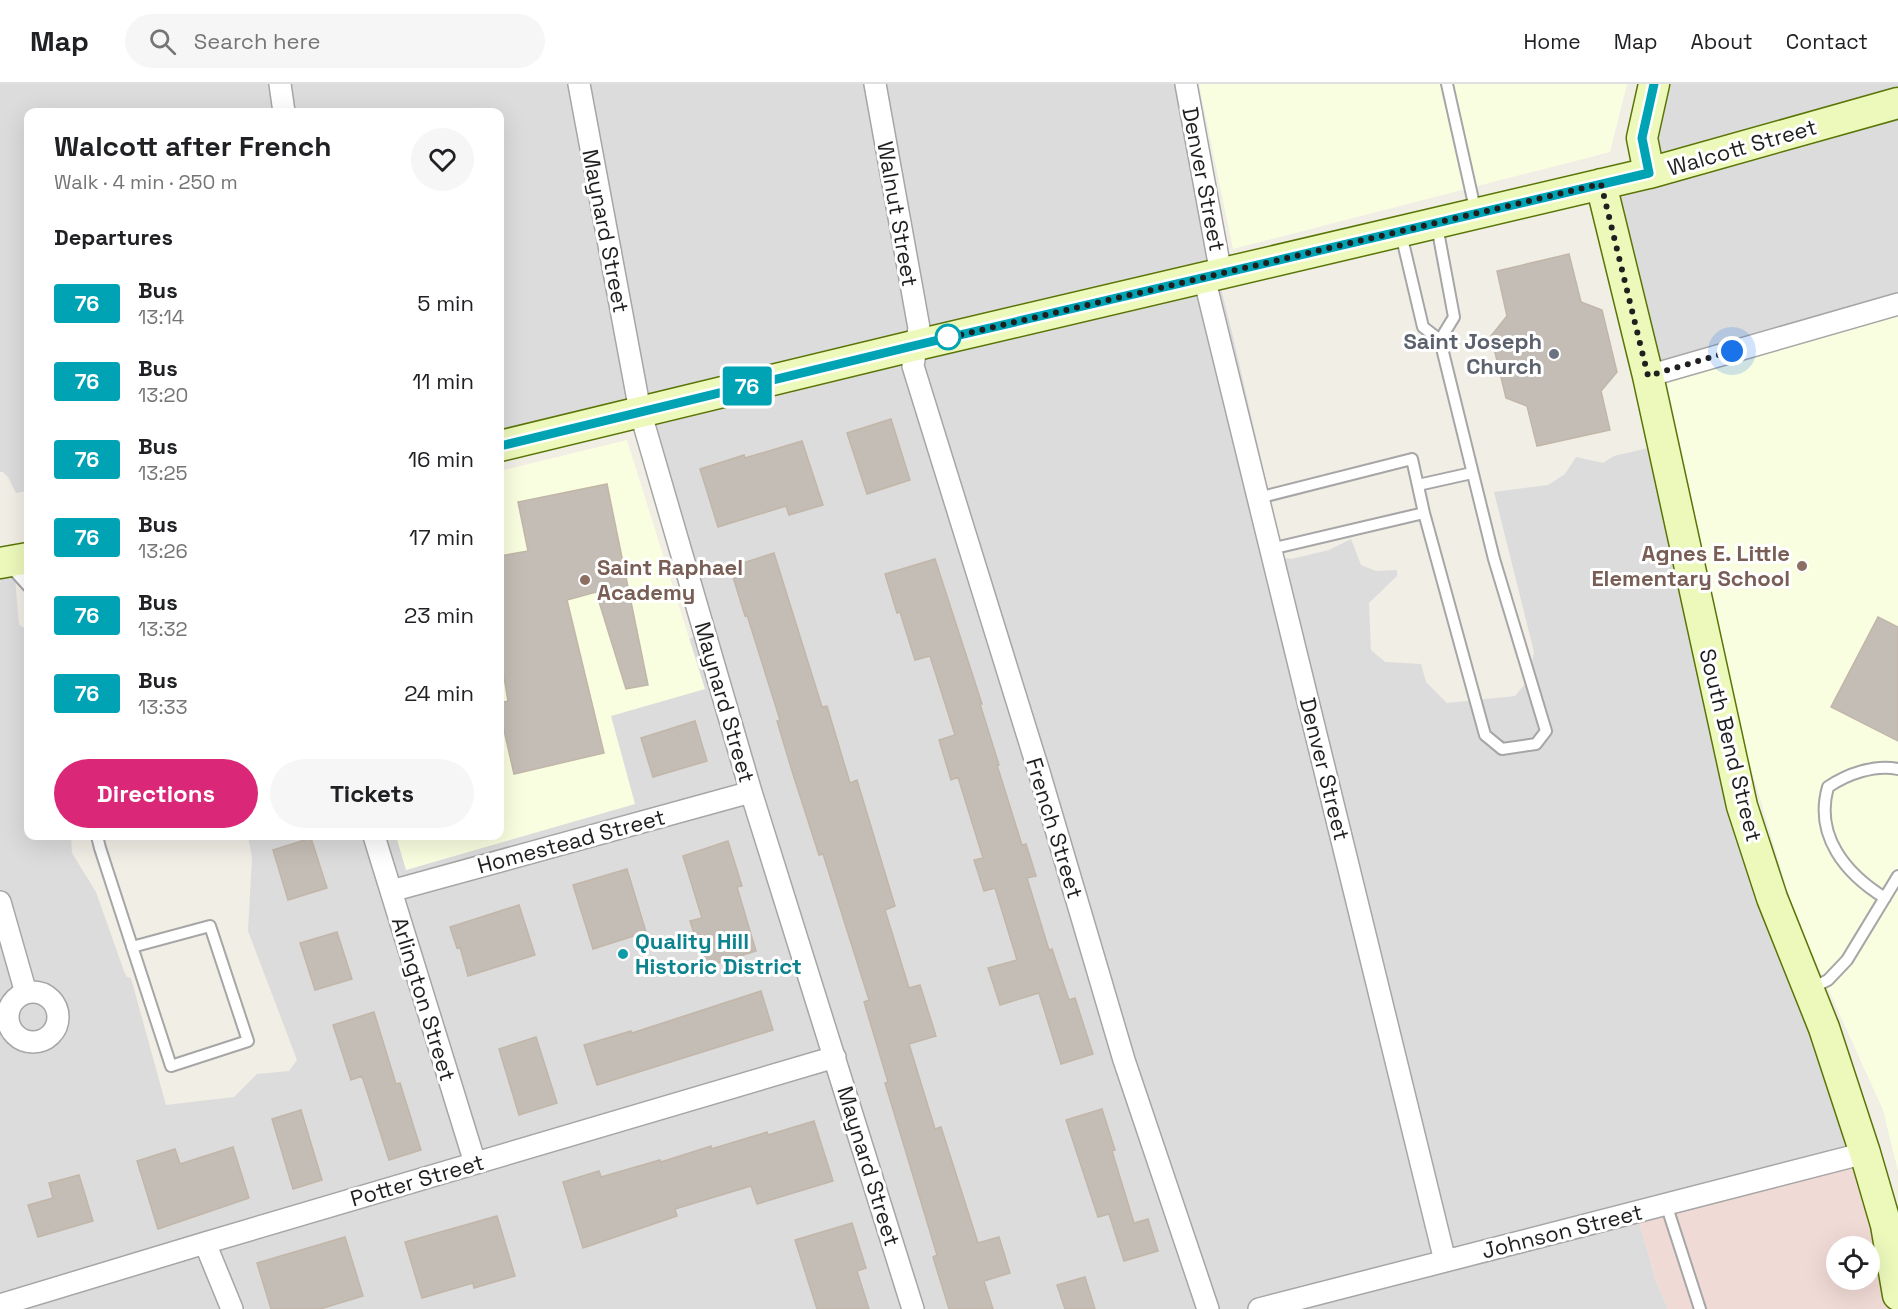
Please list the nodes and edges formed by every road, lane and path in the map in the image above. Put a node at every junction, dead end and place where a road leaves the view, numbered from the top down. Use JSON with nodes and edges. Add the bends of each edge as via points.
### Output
{"nodes":[{"id":1,"x":280,"y":84,"type":"edge"},
{"id":2,"x":579,"y":84,"type":"edge"},
{"id":3,"x":874,"y":84,"type":"edge"},
{"id":4,"x":1186,"y":84,"type":"edge"},
{"id":5,"x":1447,"y":84,"type":"edge"},
{"id":6,"x":1654,"y":84,"type":"edge"},
{"id":7,"x":1898,"y":103,"type":"edge"},
{"id":8,"x":283,"y":108,"type":"edge"},
{"id":9,"x":1649,"y":173,"type":"junction"},
{"id":10,"x":1601,"y":184,"type":"junction"},
{"id":11,"x":1476,"y":213,"type":"junction"},
{"id":12,"x":1436,"y":223,"type":"junction"},
{"id":13,"x":1400,"y":231,"type":"junction"},
{"id":14,"x":1213,"y":275,"type":"junction"},
{"id":15,"x":1898,"y":304,"type":"edge"},
{"id":16,"x":1440,"y":340,"type":"junction"},
{"id":17,"x":917,"y":345,"type":"junction"},
{"id":18,"x":1648,"y":376,"type":"junction"},
{"id":19,"x":640,"y":411,"type":"junction"},
{"id":20,"x":504,"y":446,"type":"edge"},
{"id":21,"x":1472,"y":473,"type":"junction"},
{"id":22,"x":1418,"y":485,"type":"junction"},
{"id":23,"x":1258,"y":498,"type":"junction"},
{"id":24,"x":1424,"y":513,"type":"junction"},
{"id":25,"x":1271,"y":549,"type":"junction"},
{"id":26,"x":12,"y":561,"type":"edge"},
{"id":27,"x":24,"y":580,"type":"edge"},
{"id":28,"x":1898,"y":769,"type":"edge"},
{"id":29,"x":751,"y":792,"type":"junction"},
{"id":30,"x":98,"y":840,"type":"edge"},
{"id":31,"x":375,"y":840,"type":"edge"},
{"id":32,"x":1898,"y":876,"type":"edge"},
{"id":33,"x":391,"y":891,"type":"junction"},
{"id":34,"x":1885,"y":898,"type":"junction"},
{"id":35,"x":0,"y":902,"type":"edge"},
{"id":36,"x":132,"y":947,"type":"junction"},
{"id":37,"x":1809,"y":990,"type":"junction"},
{"id":38,"x":26,"y":993,"type":"dead end"},
{"id":39,"x":835,"y":1057,"type":"junction"},
{"id":40,"x":1865,"y":1153,"type":"junction"},
{"id":41,"x":475,"y":1163,"type":"junction"},
{"id":42,"x":1666,"y":1204,"type":"junction"},
{"id":43,"x":206,"y":1243,"type":"junction"},
{"id":44,"x":1445,"y":1261,"type":"junction"},
{"id":45,"x":1898,"y":1295,"type":"edge"},
{"id":46,"x":0,"y":1305,"type":"edge"},
{"id":47,"x":232,"y":1309,"type":"edge"},
{"id":48,"x":913,"y":1309,"type":"edge"},
{"id":49,"x":1208,"y":1309,"type":"edge"},
{"id":50,"x":1259,"y":1309,"type":"edge"},
{"id":51,"x":1700,"y":1309,"type":"edge"}],
"edges":[{"from":1,"to":8,"type":"street"},
{"from":2,"to":19,"type":"street","name":"Maynard Street"},
{"from":3,"to":17,"type":"street","name":"Walnut Street","via":[[919,328]]},
{"from":4,"to":14,"type":"street","name":"Denver Street"},
{"from":5,"to":11,"type":"lane"},
{"from":6,"to":9,"type":"street","via":[[1642,138]]},
{"from":7,"to":9,"type":"street","name":"Walcott Street"},
{"from":9,"to":10,"type":"street","name":"Walcott Street"},
{"from":10,"to":11,"type":"street","name":"Walcott Street"},
{"from":10,"to":18,"type":"street","name":"South Bend Street"},
{"from":11,"to":12,"type":"street","name":"Walcott Street"},
{"from":12,"to":13,"type":"street","name":"Walcott Street"},
{"from":12,"to":16,"type":"lane","via":[[1454,317]]},
{"from":13,"to":14,"type":"street","name":"Walcott Street"},
{"from":13,"to":16,"type":"lane","via":[[1423,327]]},
{"from":14,"to":17,"type":"street","name":"Walcott Street"},
{"from":14,"to":23,"type":"street","name":"Denver Street"},
{"from":15,"to":18,"type":"street"},
{"from":16,"to":21,"type":"lane"},
{"from":17,"to":19,"type":"street","name":"Walcott Street"},
{"from":17,"to":49,"type":"street","name":"French Street","via":[[913,366],[1124,1060]]},
{"from":18,"to":37,"type":"street","name":"South Bend Street","via":[[1742,807],[1772,898]]},
{"from":19,"to":20,"type":"street","name":"Walcott Street"},
{"from":19,"to":29,"type":"street","name":"Maynard Street"},
{"from":21,"to":22,"type":"lane"},
{"from":21,"to":24,"type":"lane","via":[[1546,730],[1536,744],[1502,749],[1485,735]]},
{"from":22,"to":23,"type":"lane","via":[[1412,459]]},
{"from":22,"to":24,"type":"lane"},
{"from":23,"to":25,"type":"street","name":"Denver Street"},
{"from":24,"to":25,"type":"lane"},
{"from":25,"to":44,"type":"street","name":"Denver Street"},
{"from":26,"to":27,"type":"lane"},
{"from":28,"to":34,"type":"lane","via":[[1884,767],[1843,778],[1828,787],[1826,796],[1826,822],[1835,849],[1850,872]]},
{"from":29,"to":33,"type":"street","name":"Homestead Street"},
{"from":29,"to":39,"type":"street","name":"Maynard Street"},
{"from":30,"to":36,"type":"lane"},
{"from":31,"to":33,"type":"street","name":"Arlington Street"},
{"from":32,"to":34,"type":"lane"},
{"from":33,"to":41,"type":"street","name":"Arlington Street"},
{"from":34,"to":37,"type":"lane","via":[[1838,972]]},
{"from":35,"to":38,"type":"street"},
{"from":36,"to":36,"type":"lane","via":[[171,1065],[248,1041],[210,926]]},
{"from":37,"to":40,"type":"street","name":"South Bend Street"},
{"from":39,"to":41,"type":"street","name":"Potter Street"},
{"from":39,"to":48,"type":"street","name":"Maynard Street"},
{"from":40,"to":42,"type":"street","name":"Johnson Street"},
{"from":40,"to":45,"type":"street","name":"South Bend Street","via":[[1886,1225]]},
{"from":41,"to":43,"type":"street","name":"Potter Street"},
{"from":42,"to":44,"type":"street","name":"Johnson Street"},
{"from":42,"to":51,"type":"lane"},
{"from":43,"to":46,"type":"street","name":"Potter Street"},
{"from":43,"to":47,"type":"street"},
{"from":44,"to":50,"type":"street","name":"Johnson Street"}]}
